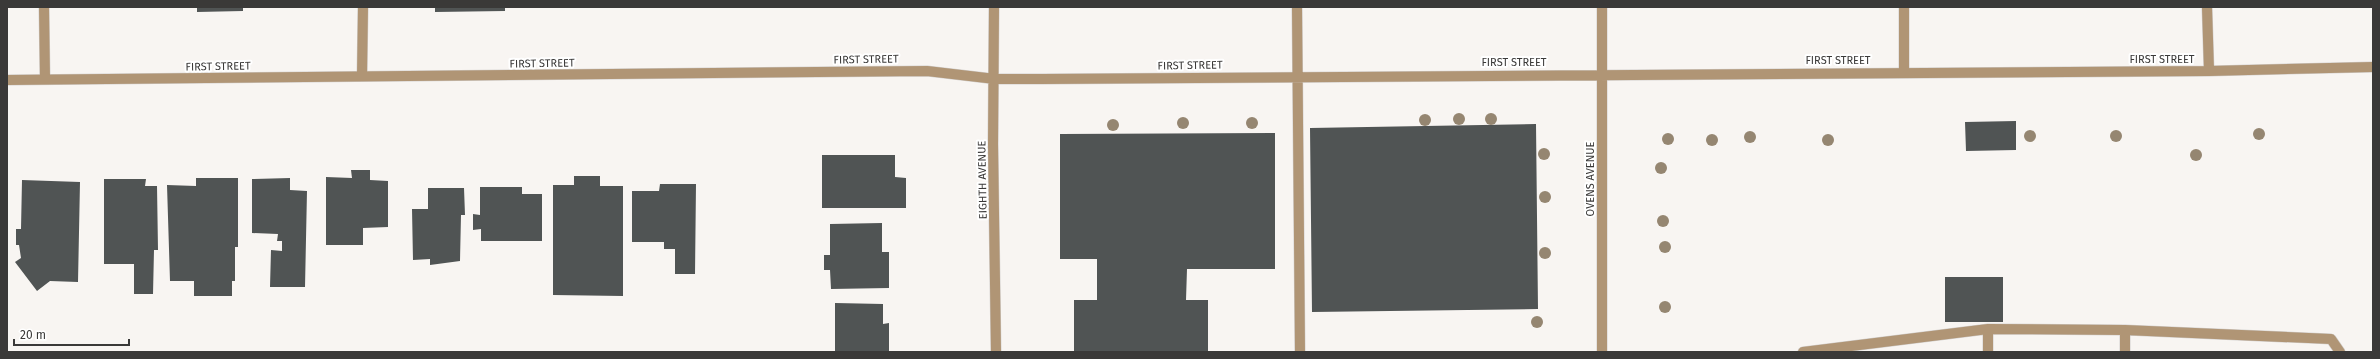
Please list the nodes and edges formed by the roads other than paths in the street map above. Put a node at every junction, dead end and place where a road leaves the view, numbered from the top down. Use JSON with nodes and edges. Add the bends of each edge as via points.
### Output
{"nodes":[{"id":1,"x":44,"y":7,"type":"edge"},
{"id":2,"x":363,"y":7,"type":"edge"},
{"id":3,"x":994,"y":7,"type":"edge"},
{"id":4,"x":1298,"y":7,"type":"edge"},
{"id":5,"x":1602,"y":7,"type":"edge"},
{"id":6,"x":1904,"y":7,"type":"edge"},
{"id":7,"x":2207,"y":7,"type":"edge"},
{"id":8,"x":2373,"y":67,"type":"edge"},
{"id":9,"x":2209,"y":71,"type":"junction"},
{"id":10,"x":1904,"y":72,"type":"junction"},
{"id":11,"x":1602,"y":74,"type":"junction"},
{"id":12,"x":1298,"y":75,"type":"junction"},
{"id":13,"x":362,"y":76,"type":"junction"},
{"id":14,"x":44,"y":79,"type":"junction"},
{"id":15,"x":995,"y":79,"type":"junction"},
{"id":16,"x":7,"y":80,"type":"edge"},
{"id":17,"x":1988,"y":329,"type":"junction"},
{"id":18,"x":2125,"y":330,"type":"junction"},
{"id":19,"x":996,"y":352,"type":"edge"},
{"id":20,"x":1300,"y":352,"type":"edge"},
{"id":21,"x":1602,"y":352,"type":"edge"},
{"id":22,"x":1803,"y":352,"type":"edge"},
{"id":23,"x":1988,"y":352,"type":"edge"},
{"id":24,"x":2125,"y":352,"type":"edge"},
{"id":25,"x":2340,"y":352,"type":"edge"}],
"edges":[{"from":1,"to":14,"type":"street"},
{"from":2,"to":13,"type":"street"},
{"from":3,"to":15,"type":"street","name":"EIGHTH AVENUE"},
{"from":4,"to":12,"type":"street"},
{"from":5,"to":11,"type":"street","name":"OVENS AVENUE"},
{"from":6,"to":10,"type":"street"},
{"from":7,"to":9,"type":"street"},
{"from":8,"to":9,"type":"street","name":"FIRST STREET"},
{"from":9,"to":10,"type":"street","name":"FIRST STREET"},
{"from":10,"to":11,"type":"street","name":"FIRST STREET"},
{"from":11,"to":12,"type":"street","name":"FIRST STREET"},
{"from":11,"to":21,"type":"street","name":"OVENS AVENUE"},
{"from":12,"to":15,"type":"street","name":"FIRST STREET"},
{"from":12,"to":20,"type":"street"},
{"from":13,"to":14,"type":"street","name":"FIRST STREET"},
{"from":13,"to":15,"type":"street","name":"FIRST STREET","via":[[927,71]]},
{"from":14,"to":16,"type":"street","name":"FIRST STREET"},
{"from":15,"to":19,"type":"street","name":"EIGHTH AVENUE","via":[[993,144]]},
{"from":17,"to":18,"type":"street"},
{"from":17,"to":22,"type":"street"},
{"from":17,"to":23,"type":"street"},
{"from":18,"to":24,"type":"street"},
{"from":18,"to":25,"type":"street","via":[[2331,339]]}]}
